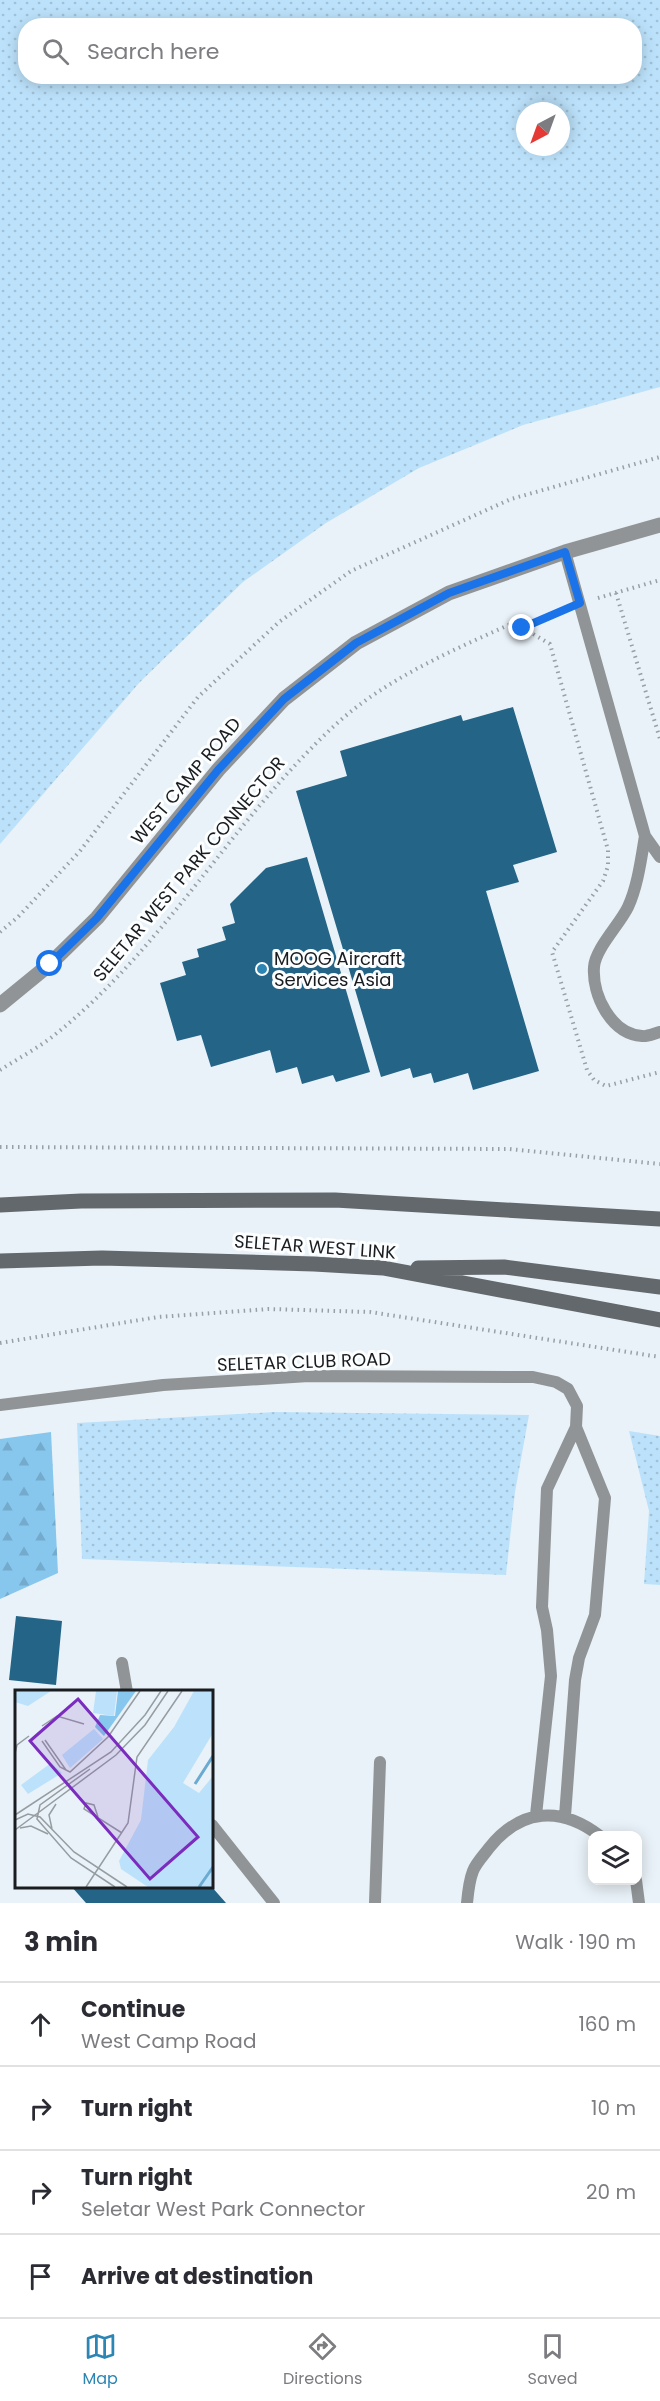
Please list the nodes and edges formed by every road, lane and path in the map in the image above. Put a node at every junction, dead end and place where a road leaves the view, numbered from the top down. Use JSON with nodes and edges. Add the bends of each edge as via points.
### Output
{"nodes":[{"id":1,"x":660,"y":457,"type":"edge"},
{"id":2,"x":660,"y":525,"type":"edge"},
{"id":3,"x":565,"y":552,"type":"junction"},
{"id":4,"x":660,"y":580,"type":"edge"},
{"id":5,"x":616,"y":593,"type":"junction"},
{"id":6,"x":580,"y":603,"type":"junction"},
{"id":7,"x":522,"y":628,"type":"junction"},
{"id":8,"x":660,"y":739,"type":"edge"},
{"id":9,"x":645,"y":836,"type":"junction"},
{"id":10,"x":660,"y":857,"type":"edge"},
{"id":11,"x":0,"y":932,"type":"edge"},
{"id":12,"x":0,"y":1005,"type":"edge"},
{"id":13,"x":660,"y":1032,"type":"edge"},
{"id":14,"x":0,"y":1070,"type":"edge"},
{"id":15,"x":660,"y":1072,"type":"edge"},
{"id":16,"x":0,"y":1147,"type":"edge"},
{"id":17,"x":660,"y":1164,"type":"edge"},
{"id":18,"x":0,"y":1205,"type":"edge"},
{"id":19,"x":660,"y":1219,"type":"edge"},
{"id":20,"x":0,"y":1261,"type":"edge"},
{"id":21,"x":383,"y":1268,"type":"junction"},
{"id":22,"x":660,"y":1287,"type":"edge"},
{"id":23,"x":660,"y":1320,"type":"edge"},
{"id":24,"x":0,"y":1343,"type":"edge"},
{"id":25,"x":660,"y":1357,"type":"edge"},
{"id":26,"x":0,"y":1405,"type":"edge"},
{"id":27,"x":576,"y":1427,"type":"junction"},
{"id":28,"x":122,"y":1663,"type":"dead end"},
{"id":29,"x":127,"y":1690,"type":"edge"},
{"id":30,"x":380,"y":1762,"type":"dead end"},
{"id":31,"x":536,"y":1815,"type":"junction"},
{"id":32,"x":565,"y":1816,"type":"junction"},
{"id":33,"x":213,"y":1826,"type":"edge"},
{"id":34,"x":594,"y":1831,"type":"edge"},
{"id":35,"x":637,"y":1885,"type":"edge"},
{"id":36,"x":274,"y":1903,"type":"edge"},
{"id":37,"x":375,"y":1903,"type":"edge"},
{"id":38,"x":467,"y":1903,"type":"edge"},
{"id":39,"x":639,"y":1903,"type":"edge"}],
"edges":[{"from":1,"to":11,"type":"path","via":[[511,499],[351,572],[279,622],[198,697],[80,851]]},
{"from":2,"to":3,"type":"street","name":"WEST CAMP ROAD"},
{"from":3,"to":6,"type":"lane"},
{"from":3,"to":12,"type":"street","name":"WEST CAMP ROAD","via":[[449,593],[356,643],[284,699],[218,770],[97,918]]},
{"from":4,"to":5,"type":"path","name":"SELETAR WEST PARK CONNECTOR"},
{"from":5,"to":6,"type":"path","name":"SELETAR WEST PARK CONNECTOR"},
{"from":5,"to":8,"type":"path"},
{"from":6,"to":7,"type":"path","name":"SELETAR WEST PARK CONNECTOR"},
{"from":6,"to":9,"type":"lane"},
{"from":7,"to":14,"type":"path","name":"SELETAR WEST PARK CONNECTOR","via":[[513,623],[453,650],[384,688],[334,726],[294,767],[96,999],[56,1035]]},
{"from":7,"to":15,"type":"path","via":[[550,644],[608,850],[603,881],[552,952],[587,1070],[594,1080],[606,1086]]},
{"from":9,"to":10,"type":"lane"},
{"from":9,"to":13,"type":"lane","via":[[629,906],[594,965],[599,1001],[610,1020],[642,1036]]},
{"from":16,"to":17,"type":"path","via":[[509,1149]]},
{"from":18,"to":19,"type":"main road","via":[[334,1200]]},
{"from":20,"to":21,"type":"main road","name":"SELETAR WEST LINK","via":[[102,1258]]},
{"from":21,"to":22,"type":"main road","via":[[504,1267]]},
{"from":21,"to":23,"type":"main road","name":"SELETAR WEST LINK"},
{"from":24,"to":25,"type":"path","via":[[158,1317],[268,1309],[370,1312]]},
{"from":26,"to":27,"type":"lane","name":"SELETAR CLUB ROAD","via":[[163,1385],[309,1376],[533,1377],[568,1389],[577,1406]]},
{"from":27,"to":31,"type":"lane","via":[[547,1489],[542,1607],[551,1676]]},
{"from":27,"to":32,"type":"lane","name":"SELETAR CLUB ROAD","via":[[605,1498],[595,1615],[575,1680]]},
{"from":28,"to":29,"type":"lane"},
{"from":30,"to":37,"type":"lane"},
{"from":31,"to":32,"type":"lane"},
{"from":31,"to":38,"type":"lane","via":[[496,1839],[473,1869]]},
{"from":32,"to":34,"type":"lane"},
{"from":33,"to":36,"type":"lane"},
{"from":35,"to":39,"type":"lane"}]}
